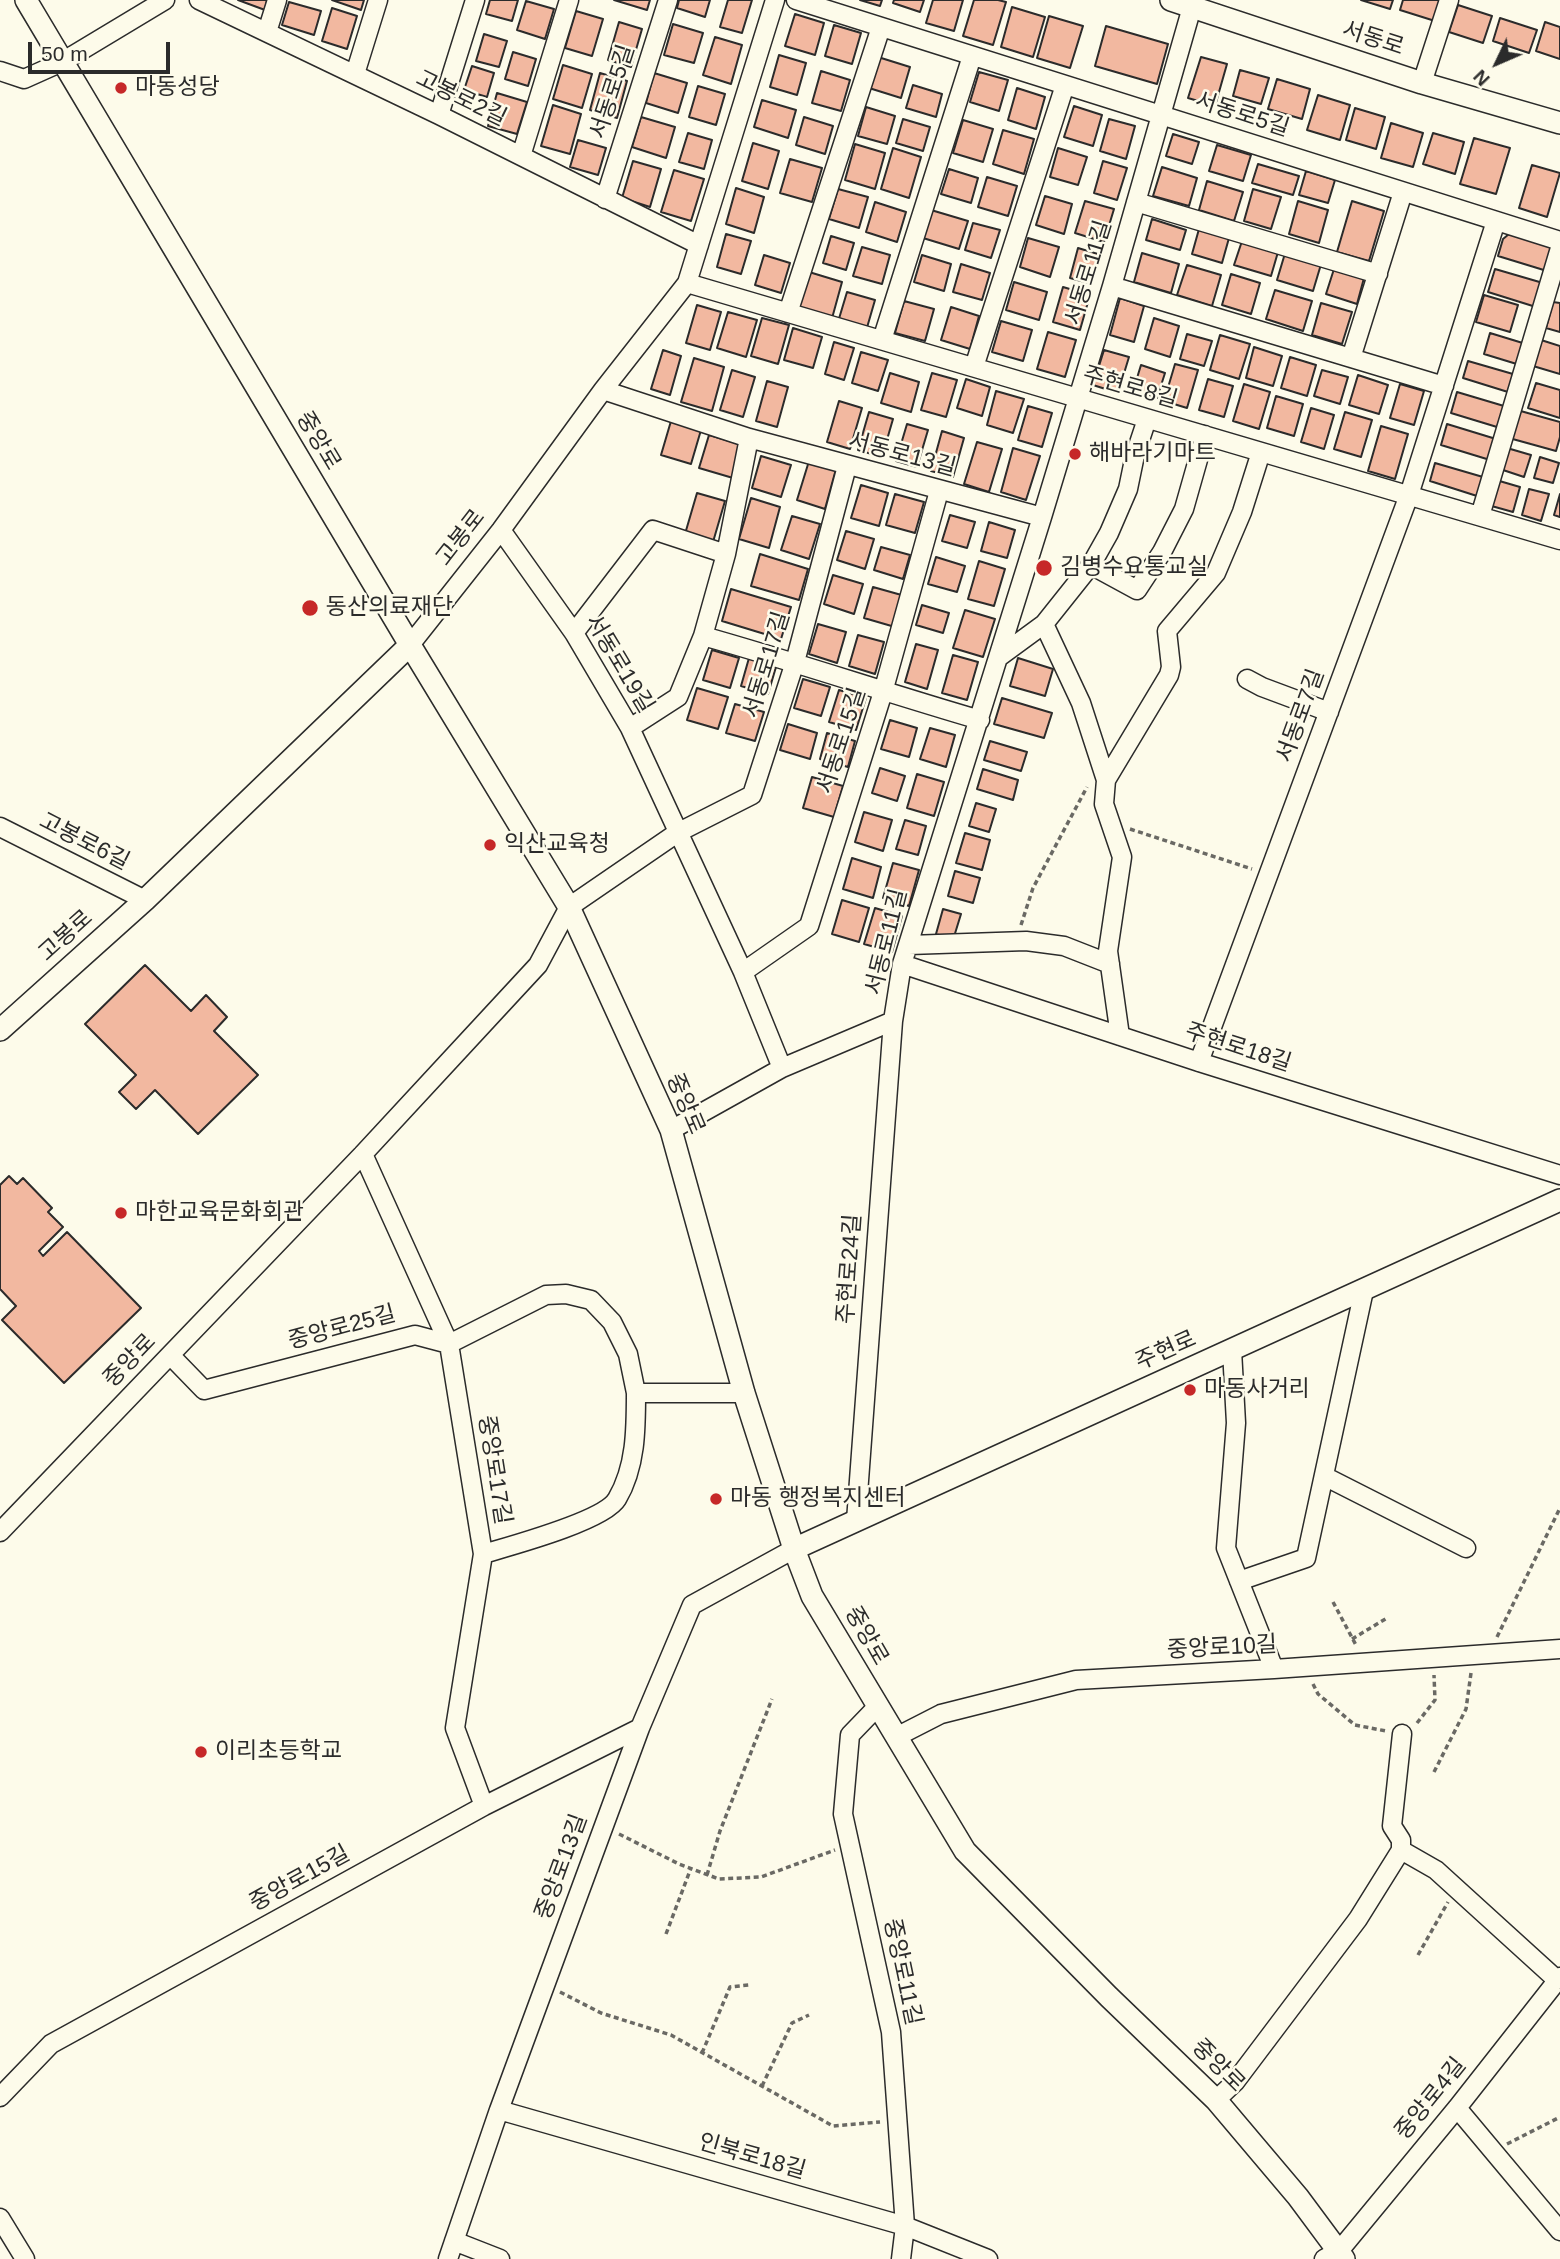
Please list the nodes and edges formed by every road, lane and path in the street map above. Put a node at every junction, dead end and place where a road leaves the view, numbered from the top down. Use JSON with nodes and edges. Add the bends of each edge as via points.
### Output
{"nodes":[{"id":1,"x":26,"y":0,"type":"edge"},
{"id":2,"x":165,"y":0,"type":"edge"},
{"id":3,"x":199,"y":0,"type":"edge"},
{"id":4,"x":277,"y":0,"type":"edge"},
{"id":5,"x":378,"y":0,"type":"edge"},
{"id":6,"x":475,"y":0,"type":"edge"},
{"id":7,"x":569,"y":0,"type":"edge"},
{"id":8,"x":668,"y":0,"type":"edge"},
{"id":9,"x":775,"y":0,"type":"edge"},
{"id":10,"x":796,"y":0,"type":"edge"},
{"id":11,"x":1171,"y":0,"type":"edge"},
{"id":12,"x":1449,"y":0,"type":"edge"},
{"id":13,"x":1193,"y":4,"type":"edge"},
{"id":14,"x":881,"y":27,"type":"junction"},
{"id":15,"x":267,"y":32,"type":"junction"},
{"id":16,"x":972,"y":56,"type":"junction"},
{"id":17,"x":62,"y":62,"type":"junction"},
{"id":18,"x":0,"y":71,"type":"edge"},
{"id":19,"x":355,"y":74,"type":"junction"},
{"id":20,"x":1422,"y":83,"type":"junction"},
{"id":21,"x":1065,"y":85,"type":"junction"},
{"id":22,"x":439,"y":115,"type":"junction"},
{"id":23,"x":1161,"y":115,"type":"junction"},
{"id":24,"x":1560,"y":123,"type":"edge"},
{"id":25,"x":521,"y":156,"type":"junction"},
{"id":26,"x":1403,"y":191,"type":"junction"},
{"id":27,"x":605,"y":199,"type":"junction"},
{"id":28,"x":1136,"y":202,"type":"junction"},
{"id":29,"x":1496,"y":221,"type":"junction"},
{"id":30,"x":1560,"y":241,"type":"edge"},
{"id":31,"x":699,"y":245,"type":"junction"},
{"id":32,"x":1560,"y":248,"type":"edge"},
{"id":33,"x":1378,"y":274,"type":"junction"},
{"id":34,"x":687,"y":283,"type":"junction"},
{"id":35,"x":1112,"y":286,"type":"junction"},
{"id":36,"x":788,"y":313,"type":"junction"},
{"id":37,"x":881,"y":340,"type":"junction"},
{"id":38,"x":1352,"y":358,"type":"junction"},
{"id":39,"x":974,"y":368,"type":"junction"},
{"id":40,"x":1444,"y":386,"type":"junction"},
{"id":41,"x":603,"y":390,"type":"junction"},
{"id":42,"x":1077,"y":398,"type":"junction"},
{"id":43,"x":1147,"y":419,"type":"junction"},
{"id":44,"x":1205,"y":435,"type":"junction"},
{"id":45,"x":749,"y":438,"type":"junction"},
{"id":46,"x":1261,"y":452,"type":"junction"},
{"id":47,"x":847,"y":466,"type":"junction"},
{"id":48,"x":939,"y":491,"type":"junction"},
{"id":49,"x":1409,"y":495,"type":"junction"},
{"id":50,"x":1480,"y":516,"type":"junction"},
{"id":51,"x":1042,"y":517,"type":"junction"},
{"id":52,"x":501,"y":530,"type":"junction"},
{"id":53,"x":1560,"y":540,"type":"edge"},
{"id":54,"x":726,"y":554,"type":"junction"},
{"id":55,"x":1091,"y":565,"type":"junction"},
{"id":56,"x":1044,"y":624,"type":"junction"},
{"id":57,"x":573,"y":633,"type":"junction"},
{"id":58,"x":703,"y":636,"type":"junction"},
{"id":59,"x":410,"y":645,"type":"junction"},
{"id":60,"x":999,"y":657,"type":"junction"},
{"id":61,"x":795,"y":662,"type":"junction"},
{"id":62,"x":1247,"y":679,"type":"dead end"},
{"id":63,"x":883,"y":692,"type":"junction"},
{"id":64,"x":1329,"y":712,"type":"junction"},
{"id":65,"x":980,"y":720,"type":"junction"},
{"id":66,"x":630,"y":728,"type":"junction"},
{"id":67,"x":1103,"y":772,"type":"junction"},
{"id":68,"x":1111,"y":824,"type":"junction"},
{"id":69,"x":0,"y":827,"type":"edge"},
{"id":70,"x":677,"y":833,"type":"junction"},
{"id":71,"x":1269,"y":875,"type":"junction"},
{"id":72,"x":145,"y":900,"type":"junction"},
{"id":73,"x":569,"y":907,"type":"junction"},
{"id":74,"x":1016,"y":941,"type":"junction"},
{"id":75,"x":909,"y":945,"type":"junction"},
{"id":76,"x":902,"y":964,"type":"junction"},
{"id":77,"x":1110,"y":964,"type":"junction"},
{"id":78,"x":743,"y":972,"type":"junction"},
{"id":79,"x":893,"y":1021,"type":"junction"},
{"id":80,"x":0,"y":1030,"type":"edge"},
{"id":81,"x":1120,"y":1036,"type":"junction"},
{"id":82,"x":1199,"y":1062,"type":"junction"},
{"id":83,"x":782,"y":1068,"type":"junction"},
{"id":84,"x":671,"y":1130,"type":"junction"},
{"id":85,"x":363,"y":1154,"type":"junction"},
{"id":86,"x":1560,"y":1175,"type":"edge"},
{"id":87,"x":1560,"y":1200,"type":"edge"},
{"id":88,"x":1364,"y":1290,"type":"junction"},
{"id":89,"x":449,"y":1344,"type":"junction"},
{"id":90,"x":1231,"y":1350,"type":"junction"},
{"id":91,"x":171,"y":1356,"type":"junction"},
{"id":92,"x":744,"y":1392,"type":"junction"},
{"id":93,"x":636,"y":1393,"type":"junction"},
{"id":94,"x":1324,"y":1476,"type":"junction"},
{"id":95,"x":1560,"y":1508,"type":"edge"},
{"id":96,"x":856,"y":1521,"type":"junction"},
{"id":97,"x":0,"y":1532,"type":"edge"},
{"id":98,"x":1466,"y":1548,"type":"dead end"},
{"id":99,"x":794,"y":1549,"type":"junction"},
{"id":100,"x":483,"y":1554,"type":"junction"},
{"id":101,"x":1240,"y":1581,"type":"junction"},
{"id":102,"x":1333,"y":1602,"type":"dead end"},
{"id":103,"x":1387,"y":1618,"type":"dead end"},
{"id":104,"x":1352,"y":1639,"type":"junction"},
{"id":105,"x":1560,"y":1649,"type":"edge"},
{"id":106,"x":1480,"y":1655,"type":"junction"},
{"id":107,"x":1433,"y":1658,"type":"junction"},
{"id":108,"x":1368,"y":1663,"type":"junction"},
{"id":109,"x":1304,"y":1667,"type":"junction"},
{"id":110,"x":1274,"y":1669,"type":"junction"},
{"id":111,"x":772,"y":1699,"type":"dead end"},
{"id":112,"x":877,"y":1707,"type":"junction"},
{"id":113,"x":640,"y":1728,"type":"junction"},
{"id":114,"x":1402,"y":1734,"type":"junction"},
{"id":115,"x":896,"y":1737,"type":"junction"},
{"id":116,"x":1434,"y":1772,"type":"dead end"},
{"id":117,"x":484,"y":1806,"type":"junction"},
{"id":118,"x":604,"y":1826,"type":"junction"},
{"id":119,"x":850,"y":1844,"type":"junction"},
{"id":120,"x":1401,"y":1850,"type":"junction"},
{"id":121,"x":691,"y":1868,"type":"junction"},
{"id":122,"x":707,"y":1875,"type":"junction"},
{"id":123,"x":1456,"y":1889,"type":"junction"},
{"id":124,"x":666,"y":1934,"type":"dead end"},
{"id":125,"x":1418,"y":1955,"type":"dead end"},
{"id":126,"x":1558,"y":1979,"type":"edge"},
{"id":127,"x":545,"y":1984,"type":"junction"},
{"id":128,"x":749,"y":1984,"type":"dead end"},
{"id":129,"x":809,"y":2015,"type":"dead end"},
{"id":130,"x":702,"y":2053,"type":"junction"},
{"id":131,"x":762,"y":2086,"type":"junction"},
{"id":132,"x":0,"y":2096,"type":"edge"},
{"id":133,"x":1216,"y":2100,"type":"junction"},
{"id":134,"x":1457,"y":2108,"type":"junction"},
{"id":135,"x":499,"y":2110,"type":"junction"},
{"id":136,"x":1560,"y":2117,"type":"edge"},
{"id":137,"x":896,"y":2120,"type":"junction"},
{"id":138,"x":1493,"y":2151,"type":"junction"},
{"id":139,"x":0,"y":2218,"type":"edge"},
{"id":140,"x":905,"y":2226,"type":"junction"},
{"id":141,"x":1560,"y":2231,"type":"edge"},
{"id":142,"x":454,"y":2241,"type":"junction"},
{"id":143,"x":1336,"y":2256,"type":"edge"},
{"id":144,"x":25,"y":2259,"type":"edge"},
{"id":145,"x":448,"y":2259,"type":"edge"},
{"id":146,"x":499,"y":2259,"type":"edge"},
{"id":147,"x":901,"y":2259,"type":"edge"},
{"id":148,"x":988,"y":2259,"type":"edge"}],
"edges":[{"from":1,"to":17,"type":"street","name":"중앙로"},
{"from":2,"to":17,"type":"street"},
{"from":3,"to":15,"type":"street","name":"고봉로2길"},
{"from":4,"to":15,"type":"street"},
{"from":5,"to":19,"type":"street"},
{"from":6,"to":22,"type":"street"},
{"from":7,"to":25,"type":"street"},
{"from":8,"to":27,"type":"street","name":"서동로5길"},
{"from":9,"to":31,"type":"street","name":"고봉로"},
{"from":10,"to":14,"type":"street","name":"서동로5길"},
{"from":11,"to":13,"type":"street","name":"서동로"},
{"from":12,"to":20,"type":"street"},
{"from":13,"to":20,"type":"street","name":"서동로"},
{"from":13,"to":23,"type":"street","name":"서동로11길"},
{"from":14,"to":16,"type":"street","name":"서동로5길"},
{"from":14,"to":36,"type":"street"},
{"from":15,"to":19,"type":"street","name":"고봉로2길"},
{"from":16,"to":21,"type":"street","name":"서동로5길"},
{"from":16,"to":37,"type":"street"},
{"from":17,"to":18,"type":"street","via":[[24,79]]},
{"from":17,"to":59,"type":"street","name":"중앙로"},
{"from":19,"to":22,"type":"street","name":"고봉로2길"},
{"from":20,"to":24,"type":"street","name":"서동로"},
{"from":21,"to":23,"type":"street","name":"서동로5길"},
{"from":21,"to":39,"type":"street"},
{"from":22,"to":25,"type":"street","name":"고봉로2길"},
{"from":23,"to":26,"type":"street","name":"서동로5길"},
{"from":23,"to":28,"type":"street","name":"서동로11길"},
{"from":25,"to":27,"type":"street","name":"고봉로2길"},
{"from":26,"to":29,"type":"street","name":"서동로5길"},
{"from":26,"to":33,"type":"street"},
{"from":27,"to":31,"type":"street","name":"고봉로2길"},
{"from":28,"to":33,"type":"street","name":"서동로11길"},
{"from":28,"to":35,"type":"street","name":"서동로11길"},
{"from":29,"to":30,"type":"street","name":"서동로5길"},
{"from":29,"to":40,"type":"street","name":"서동로7길"},
{"from":31,"to":34,"type":"street","name":"고봉로"},
{"from":32,"to":50,"type":"street"},
{"from":33,"to":38,"type":"street"},
{"from":34,"to":36,"type":"street","name":"주현로8길"},
{"from":34,"to":41,"type":"street","name":"고봉로"},
{"from":35,"to":38,"type":"street"},
{"from":35,"to":42,"type":"street","name":"서동로11길"},
{"from":36,"to":37,"type":"street","name":"주현로8길"},
{"from":37,"to":39,"type":"street","name":"주현로8길"},
{"from":38,"to":40,"type":"street"},
{"from":39,"to":42,"type":"street","name":"주현로8길"},
{"from":40,"to":49,"type":"street","name":"서동로7길"},
{"from":41,"to":45,"type":"street","name":"서동로13길"},
{"from":41,"to":52,"type":"street","name":"고봉로"},
{"from":42,"to":43,"type":"street","name":"주현로8길"},
{"from":42,"to":51,"type":"street","name":"서동로11길"},
{"from":43,"to":44,"type":"street","name":"주현로8길"},
{"from":43,"to":55,"type":"street","via":[[1128,489]]},
{"from":44,"to":46,"type":"street","name":"주현로8길"},
{"from":44,"to":55,"type":"street","via":[[1184,509],[1137,590]]},
{"from":45,"to":47,"type":"street","name":"서동로13길"},
{"from":45,"to":54,"type":"street"},
{"from":46,"to":49,"type":"street","name":"주현로8길"},
{"from":46,"to":67,"type":"street","via":[[1216,573],[1167,631],[1169,675]]},
{"from":47,"to":48,"type":"street","name":"서동로13길"},
{"from":47,"to":61,"type":"street","name":"서동로17길"},
{"from":48,"to":51,"type":"street","name":"서동로13길"},
{"from":48,"to":63,"type":"street","name":"서동로15길"},
{"from":49,"to":50,"type":"street","name":"주현로8길"},
{"from":49,"to":64,"type":"street","name":"서동로7길"},
{"from":50,"to":53,"type":"street","name":"주현로8길"},
{"from":51,"to":60,"type":"street","name":"서동로11길"},
{"from":52,"to":57,"type":"street","name":"서동로19길"},
{"from":52,"to":59,"type":"street","name":"고봉로"},
{"from":54,"to":57,"type":"street","via":[[653,530]]},
{"from":54,"to":58,"type":"street"},
{"from":55,"to":56,"type":"street"},
{"from":56,"to":60,"type":"street"},
{"from":56,"to":67,"type":"street","via":[[1081,703]]},
{"from":57,"to":66,"type":"street","name":"서동로19길"},
{"from":58,"to":61,"type":"street"},
{"from":58,"to":66,"type":"street","via":[[678,697]]},
{"from":59,"to":72,"type":"street","name":"고봉로"},
{"from":59,"to":73,"type":"street","name":"중앙로"},
{"from":60,"to":65,"type":"street","name":"서동로11길"},
{"from":61,"to":63,"type":"street"},
{"from":61,"to":70,"type":"street","name":"서동로17길","via":[[752,795]]},
{"from":62,"to":64,"type":"street"},
{"from":63,"to":65,"type":"street"},
{"from":63,"to":78,"type":"street","name":"서동로15길","via":[[809,926]]},
{"from":64,"to":71,"type":"street","name":"서동로7길"},
{"from":65,"to":75,"type":"street","name":"서동로11길"},
{"from":66,"to":70,"type":"street","name":"서동로19길"},
{"from":67,"to":68,"type":"street","via":[[1104,804]]},
{"from":67,"to":74,"type":"path","via":[[1077,804],[1033,888]]},
{"from":68,"to":71,"type":"path"},
{"from":68,"to":77,"type":"street","via":[[1122,858]]},
{"from":69,"to":72,"type":"street","name":"고봉로6길"},
{"from":70,"to":73,"type":"street"},
{"from":70,"to":78,"type":"street","name":"서동로19길"},
{"from":71,"to":82,"type":"street","name":"서동로7길"},
{"from":72,"to":80,"type":"street","name":"고봉로"},
{"from":73,"to":84,"type":"street","name":"중앙로"},
{"from":73,"to":85,"type":"street","name":"중앙로","via":[[538,964]]},
{"from":74,"to":75,"type":"street"},
{"from":74,"to":77,"type":"street","via":[[1064,946]]},
{"from":75,"to":76,"type":"street","name":"서동로11길"},
{"from":76,"to":79,"type":"street","name":"서동로11길"},
{"from":76,"to":81,"type":"street","name":"주현로18길"},
{"from":77,"to":81,"type":"street"},
{"from":78,"to":83,"type":"street","name":"서동로19길"},
{"from":79,"to":83,"type":"street","name":"서동로11길"},
{"from":79,"to":96,"type":"street","name":"주현로24길"},
{"from":81,"to":82,"type":"street","name":"주현로18길"},
{"from":82,"to":86,"type":"street","name":"주현로18길"},
{"from":83,"to":84,"type":"street","name":"서동로11길"},
{"from":84,"to":92,"type":"street","name":"중앙로"},
{"from":85,"to":89,"type":"street","name":"중앙로17길"},
{"from":85,"to":91,"type":"street","name":"중앙로"},
{"from":87,"to":88,"type":"street","name":"주현로"},
{"from":88,"to":90,"type":"street","name":"주현로"},
{"from":88,"to":94,"type":"street"},
{"from":89,"to":91,"type":"street","name":"중앙로25길","via":[[415,1335],[204,1390]]},
{"from":89,"to":93,"type":"street","via":[[546,1295],[591,1300],[612,1322],[628,1354]]},
{"from":89,"to":100,"type":"street","name":"중앙로17길"},
{"from":90,"to":96,"type":"street","name":"주현로"},
{"from":90,"to":101,"type":"street","via":[[1236,1423],[1226,1548]]},
{"from":91,"to":97,"type":"street","name":"중앙로"},
{"from":92,"to":93,"type":"street"},
{"from":92,"to":99,"type":"street","name":"중앙로"},
{"from":93,"to":100,"type":"street","via":[[630,1469],[616,1502],[586,1520]]},
{"from":94,"to":98,"type":"street"},
{"from":94,"to":101,"type":"street","via":[[1306,1558]]},
{"from":95,"to":106,"type":"path"},
{"from":96,"to":99,"type":"street","name":"주현로"},
{"from":99,"to":112,"type":"street","name":"중앙로","via":[[812,1596]]},
{"from":99,"to":113,"type":"street","name":"중앙로13길","via":[[692,1605]]},
{"from":100,"to":117,"type":"street","name":"중앙로17길","via":[[455,1728]]},
{"from":101,"to":110,"type":"street"},
{"from":102,"to":104,"type":"path"},
{"from":103,"to":104,"type":"path"},
{"from":104,"to":108,"type":"path"},
{"from":105,"to":106,"type":"street","name":"중앙로10길"},
{"from":106,"to":107,"type":"street","name":"중앙로10길"},
{"from":106,"to":116,"type":"path","via":[[1466,1709]]},
{"from":107,"to":108,"type":"street","name":"중앙로10길"},
{"from":107,"to":114,"type":"path","via":[[1435,1700]]},
{"from":108,"to":109,"type":"street","name":"중앙로10길"},
{"from":109,"to":110,"type":"street","name":"중앙로10길"},
{"from":109,"to":114,"type":"path","via":[[1318,1693],[1355,1725]]},
{"from":110,"to":115,"type":"street","name":"중앙로10길","via":[[1076,1681],[941,1714]]},
{"from":111,"to":122,"type":"path"},
{"from":112,"to":115,"type":"street","name":"중앙로"},
{"from":112,"to":119,"type":"street","name":"중앙로11길","via":[[850,1735],[844,1814]]},
{"from":113,"to":117,"type":"street","name":"중앙로15길"},
{"from":113,"to":118,"type":"street","name":"중앙로13길"},
{"from":114,"to":120,"type":"street","via":[[1392,1826],[1401,1840]]},
{"from":115,"to":133,"type":"street","name":"중앙로","via":[[965,1851]]},
{"from":117,"to":132,"type":"street","name":"중앙로15길","via":[[51,2044]]},
{"from":118,"to":121,"type":"path"},
{"from":118,"to":127,"type":"street","name":"중앙로13길"},
{"from":119,"to":122,"type":"path","via":[[761,1877],[719,1879]]},
{"from":119,"to":137,"type":"street","name":"중앙로11길","via":[[891,2032]]},
{"from":120,"to":123,"type":"street","via":[[1436,1870]]},
{"from":120,"to":133,"type":"street","via":[[1350,1930],[1236,2082]]},
{"from":121,"to":122,"type":"path"},
{"from":121,"to":124,"type":"path"},
{"from":123,"to":125,"type":"path"},
{"from":123,"to":126,"type":"street"},
{"from":126,"to":134,"type":"street","name":"중앙로4길"},
{"from":127,"to":130,"type":"path","via":[[601,2013],[671,2035]]},
{"from":127,"to":135,"type":"street","name":"중앙로13길"},
{"from":128,"to":130,"type":"path","via":[[730,1987]]},
{"from":129,"to":131,"type":"path","via":[[792,2023]]},
{"from":130,"to":131,"type":"path"},
{"from":131,"to":137,"type":"path","via":[[833,2126]]},
{"from":133,"to":143,"type":"street","name":"중앙로","via":[[1298,2197]]},
{"from":134,"to":138,"type":"street"},
{"from":134,"to":143,"type":"street","name":"중앙로4길"},
{"from":135,"to":140,"type":"street","name":"인북로18길"},
{"from":135,"to":142,"type":"street","name":"중앙로13길"},
{"from":136,"to":138,"type":"path"},
{"from":137,"to":140,"type":"street","name":"중앙로11길"},
{"from":138,"to":141,"type":"street"},
{"from":139,"to":144,"type":"street"},
{"from":140,"to":147,"type":"street","name":"중앙로11길"},
{"from":140,"to":148,"type":"street","name":"인북로18길"},
{"from":142,"to":145,"type":"street","name":"중앙로13길"},
{"from":142,"to":146,"type":"street"}]}
